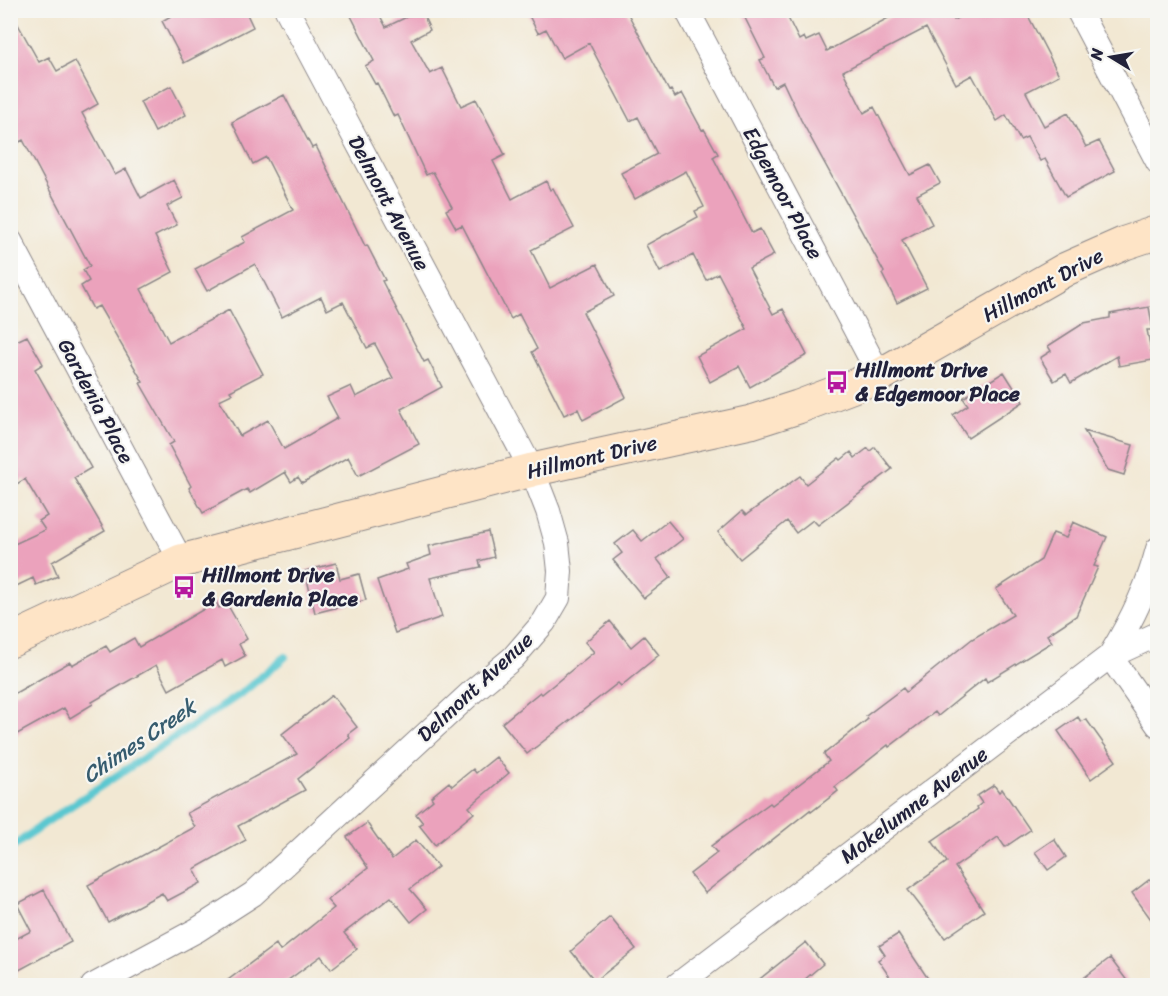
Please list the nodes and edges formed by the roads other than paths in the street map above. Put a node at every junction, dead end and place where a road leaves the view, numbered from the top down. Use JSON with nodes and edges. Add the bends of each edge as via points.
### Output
{"nodes":[{"id":1,"x":286,"y":10,"type":"edge"},
{"id":2,"x":687,"y":10,"type":"edge"},
{"id":3,"x":1078,"y":10,"type":"edge"},
{"id":4,"x":1158,"y":162,"type":"edge"},
{"id":5,"x":1158,"y":232,"type":"edge"},
{"id":6,"x":10,"y":241,"type":"edge"},
{"id":7,"x":877,"y":377,"type":"junction"},
{"id":8,"x":532,"y":470,"type":"junction"},
{"id":9,"x":1158,"y":549,"type":"edge"},
{"id":10,"x":181,"y":561,"type":"junction"},
{"id":11,"x":1158,"y":634,"type":"edge"},
{"id":12,"x":10,"y":641,"type":"edge"},
{"id":13,"x":1110,"y":656,"type":"junction"},
{"id":14,"x":1158,"y":725,"type":"edge"},
{"id":15,"x":93,"y":986,"type":"edge"},
{"id":16,"x":675,"y":986,"type":"edge"}],
"edges":[{"from":1,"to":8,"type":"street","name":"Delmont Avenue"},
{"from":2,"to":7,"type":"street","name":"Edgemoor Place","via":[[872,359]]},
{"from":3,"to":4,"type":"street"},
{"from":5,"to":7,"type":"street","name":"Hillmont Drive","via":[[1066,269]]},
{"from":6,"to":10,"type":"street","name":"Gardenia Place"},
{"from":7,"to":8,"type":"street","name":"Hillmont Drive","via":[[751,422]]},
{"from":8,"to":10,"type":"street","name":"Hillmont Drive"},
{"from":8,"to":15,"type":"street","name":"Delmont Avenue","via":[[557,543],[560,571],[558,598],[544,622],[513,658],[253,894]]},
{"from":9,"to":13,"type":"street","via":[[1134,614]]},
{"from":10,"to":12,"type":"street","name":"Hillmont Drive"},
{"from":11,"to":13,"type":"street","name":"Mokelumne Avenue"},
{"from":13,"to":14,"type":"street"},
{"from":13,"to":16,"type":"street","name":"Mokelumne Avenue"}]}
